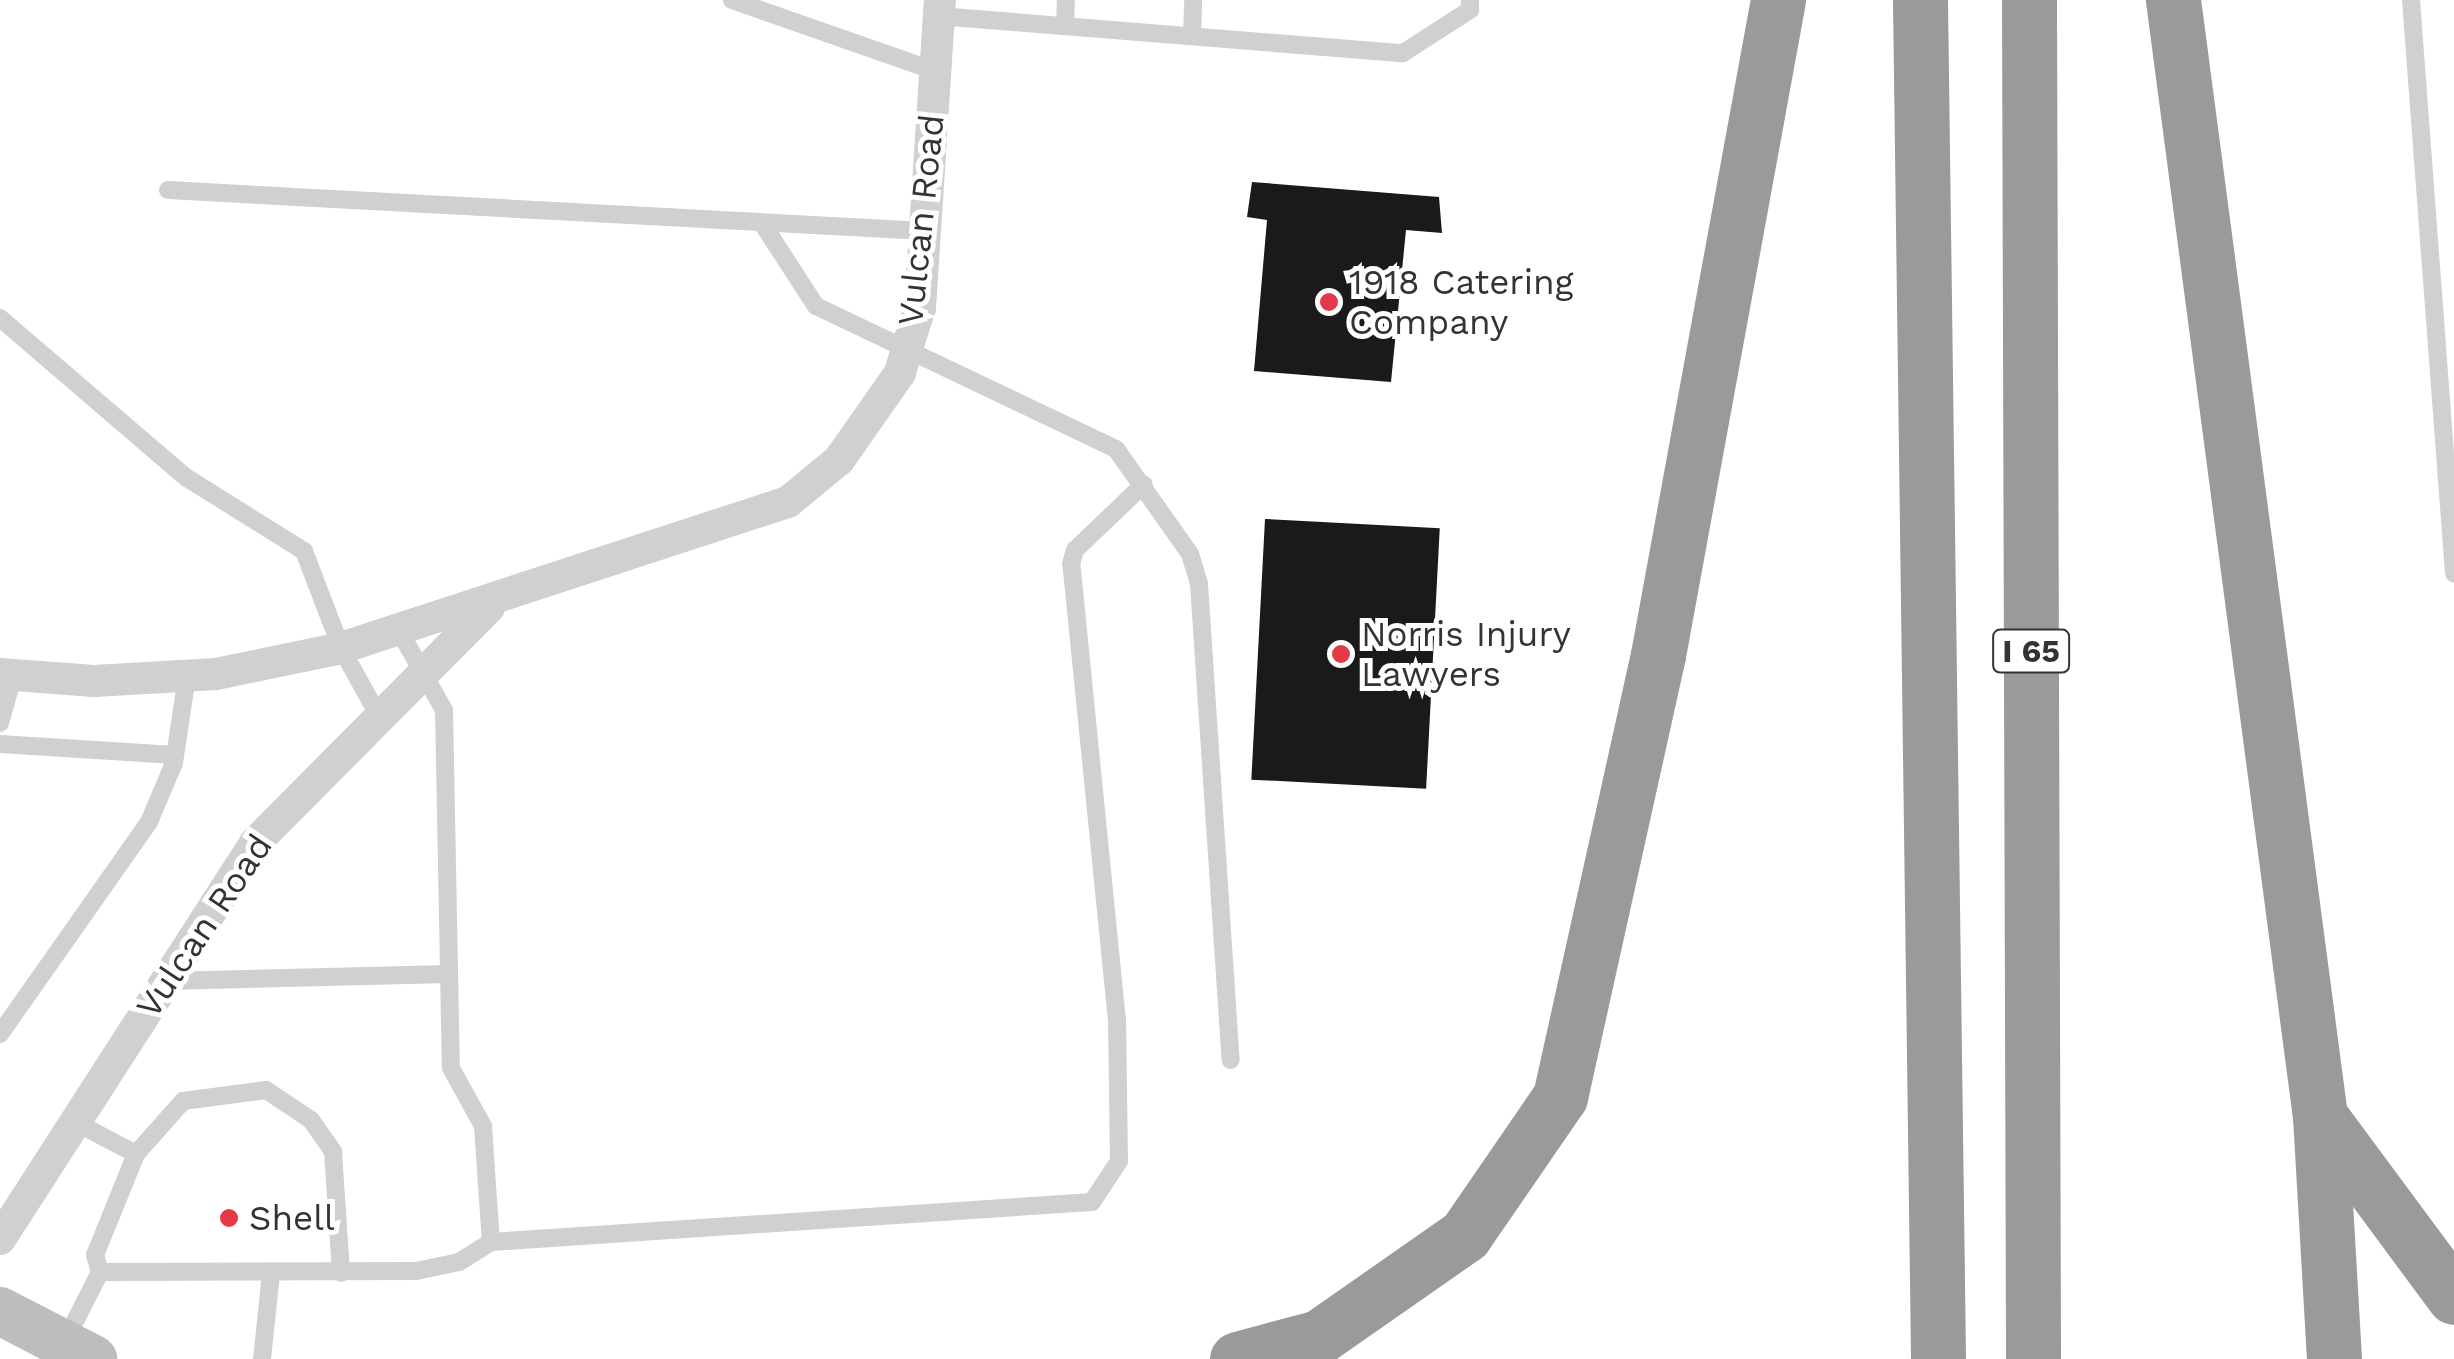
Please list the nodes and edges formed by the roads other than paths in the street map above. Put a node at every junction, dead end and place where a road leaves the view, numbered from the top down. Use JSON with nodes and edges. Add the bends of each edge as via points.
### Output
{"nodes":[{"id":1,"x":732,"y":0,"type":"edge"},
{"id":2,"x":1066,"y":0,"type":"edge"},
{"id":3,"x":1193,"y":0,"type":"edge"},
{"id":4,"x":1470,"y":0,"type":"edge"},
{"id":5,"x":1778,"y":0,"type":"edge"},
{"id":6,"x":1920,"y":0,"type":"edge"},
{"id":7,"x":2029,"y":0,"type":"edge"},
{"id":8,"x":2173,"y":0,"type":"edge"},
{"id":9,"x":2410,"y":0,"type":"edge"},
{"id":10,"x":940,"y":8,"type":"edge"},
{"id":11,"x":1065,"y":26,"type":"junction"},
{"id":12,"x":1192,"y":36,"type":"junction"},
{"id":13,"x":936,"y":71,"type":"junction"},
{"id":14,"x":168,"y":190,"type":"dead end"},
{"id":15,"x":762,"y":223,"type":"junction"},
{"id":16,"x":925,"y":231,"type":"junction"},
{"id":17,"x":0,"y":318,"type":"edge"},
{"id":18,"x":908,"y":345,"type":"junction"},
{"id":19,"x":1144,"y":484,"type":"junction"},
{"id":20,"x":2454,"y":573,"type":"edge"},
{"id":21,"x":492,"y":604,"type":"junction"},
{"id":22,"x":400,"y":632,"type":"junction"},
{"id":23,"x":342,"y":648,"type":"junction"},
{"id":24,"x":426,"y":668,"type":"junction"},
{"id":25,"x":6,"y":675,"type":"edge"},
{"id":26,"x":187,"y":676,"type":"junction"},
{"id":27,"x":377,"y":713,"type":"junction"},
{"id":28,"x":0,"y":723,"type":"edge"},
{"id":29,"x":0,"y":744,"type":"edge"},
{"id":30,"x":175,"y":756,"type":"junction"},
{"id":31,"x":448,"y":974,"type":"junction"},
{"id":32,"x":166,"y":981,"type":"junction"},
{"id":33,"x":0,"y":1034,"type":"edge"},
{"id":34,"x":1231,"y":1060,"type":"dead end"},
{"id":35,"x":2320,"y":1116,"type":"junction"},
{"id":36,"x":75,"y":1122,"type":"junction"},
{"id":37,"x":136,"y":1154,"type":"junction"},
{"id":38,"x":0,"y":1239,"type":"edge"},
{"id":39,"x":491,"y":1242,"type":"junction"},
{"id":40,"x":100,"y":1272,"type":"junction"},
{"id":41,"x":341,"y":1273,"type":"junction"},
{"id":42,"x":270,"y":1274,"type":"junction"},
{"id":43,"x":2454,"y":1297,"type":"edge"},
{"id":44,"x":0,"y":1311,"type":"edge"},
{"id":45,"x":78,"y":1352,"type":"edge"},
{"id":46,"x":262,"y":1359,"type":"edge"},
{"id":47,"x":1237,"y":1359,"type":"edge"},
{"id":48,"x":1938,"y":1359,"type":"edge"},
{"id":49,"x":2033,"y":1359,"type":"edge"},
{"id":50,"x":2334,"y":1359,"type":"edge"}],
"edges":[{"from":1,"to":13,"type":"lane"},
{"from":2,"to":11,"type":"lane"},
{"from":3,"to":12,"type":"lane"},
{"from":4,"to":12,"type":"lane","via":[[1470,10],[1403,53]]},
{"from":5,"to":47,"type":"highway","via":[[1658,656],[1560,1097],[1465,1235],[1319,1337]]},
{"from":6,"to":48,"type":"highway"},
{"from":7,"to":49,"type":"highway","number":"I 65"},
{"from":8,"to":35,"type":"highway"},
{"from":9,"to":20,"type":"lane"},
{"from":10,"to":11,"type":"lane"},
{"from":10,"to":13,"type":"street","name":"Vulcan Road"},
{"from":11,"to":12,"type":"lane"},
{"from":13,"to":16,"type":"street","name":"Vulcan Road"},
{"from":14,"to":15,"type":"lane"},
{"from":15,"to":16,"type":"lane"},
{"from":15,"to":18,"type":"lane","via":[[816,306]]},
{"from":16,"to":18,"type":"street","name":"Vulcan Road"},
{"from":17,"to":23,"type":"lane","via":[[187,478],[304,550]]},
{"from":18,"to":19,"type":"lane","via":[[1097,437]]},
{"from":18,"to":21,"type":"street","name":"Vulcan Road","via":[[900,373],[840,460],[788,502]]},
{"from":19,"to":34,"type":"lane","via":[[1190,554],[1199,584]]},
{"from":19,"to":39,"type":"lane","via":[[1074,550],[1070,564],[1117,1022],[1118,1161],[1092,1202]]},
{"from":21,"to":22,"type":"street","name":"Vulcan Road"},
{"from":21,"to":24,"type":"street","name":"Vulcan Road"},
{"from":22,"to":23,"type":"street","name":"Vulcan Road"},
{"from":22,"to":24,"type":"lane"},
{"from":23,"to":26,"type":"street","name":"Vulcan Road"},
{"from":23,"to":27,"type":"lane"},
{"from":24,"to":27,"type":"street","name":"Vulcan Road"},
{"from":24,"to":31,"type":"lane","via":[[444,710]]},
{"from":25,"to":26,"type":"street","name":"Vulcan Road"},
{"from":25,"to":28,"type":"lane"},
{"from":26,"to":30,"type":"lane"},
{"from":27,"to":32,"type":"street","name":"Vulcan Road","via":[[254,843]]},
{"from":29,"to":30,"type":"lane"},
{"from":30,"to":33,"type":"lane","via":[[149,822]]},
{"from":31,"to":32,"type":"lane"},
{"from":31,"to":39,"type":"lane","via":[[451,1068],[483,1126]]},
{"from":32,"to":36,"type":"street","name":"Vulcan Road"},
{"from":35,"to":43,"type":"highway"},
{"from":35,"to":50,"type":"highway"},
{"from":36,"to":37,"type":"lane"},
{"from":36,"to":38,"type":"street","name":"Vulcan Road"},
{"from":37,"to":40,"type":"lane","via":[[95,1255]]},
{"from":37,"to":41,"type":"lane","via":[[184,1102],[266,1090],[312,1120],[333,1152]]},
{"from":39,"to":41,"type":"lane","via":[[458,1262],[416,1271]]},
{"from":40,"to":42,"type":"lane"},
{"from":40,"to":45,"type":"lane"},
{"from":41,"to":42,"type":"lane"},
{"from":42,"to":46,"type":"lane"},
{"from":44,"to":45,"type":"main road"}]}
